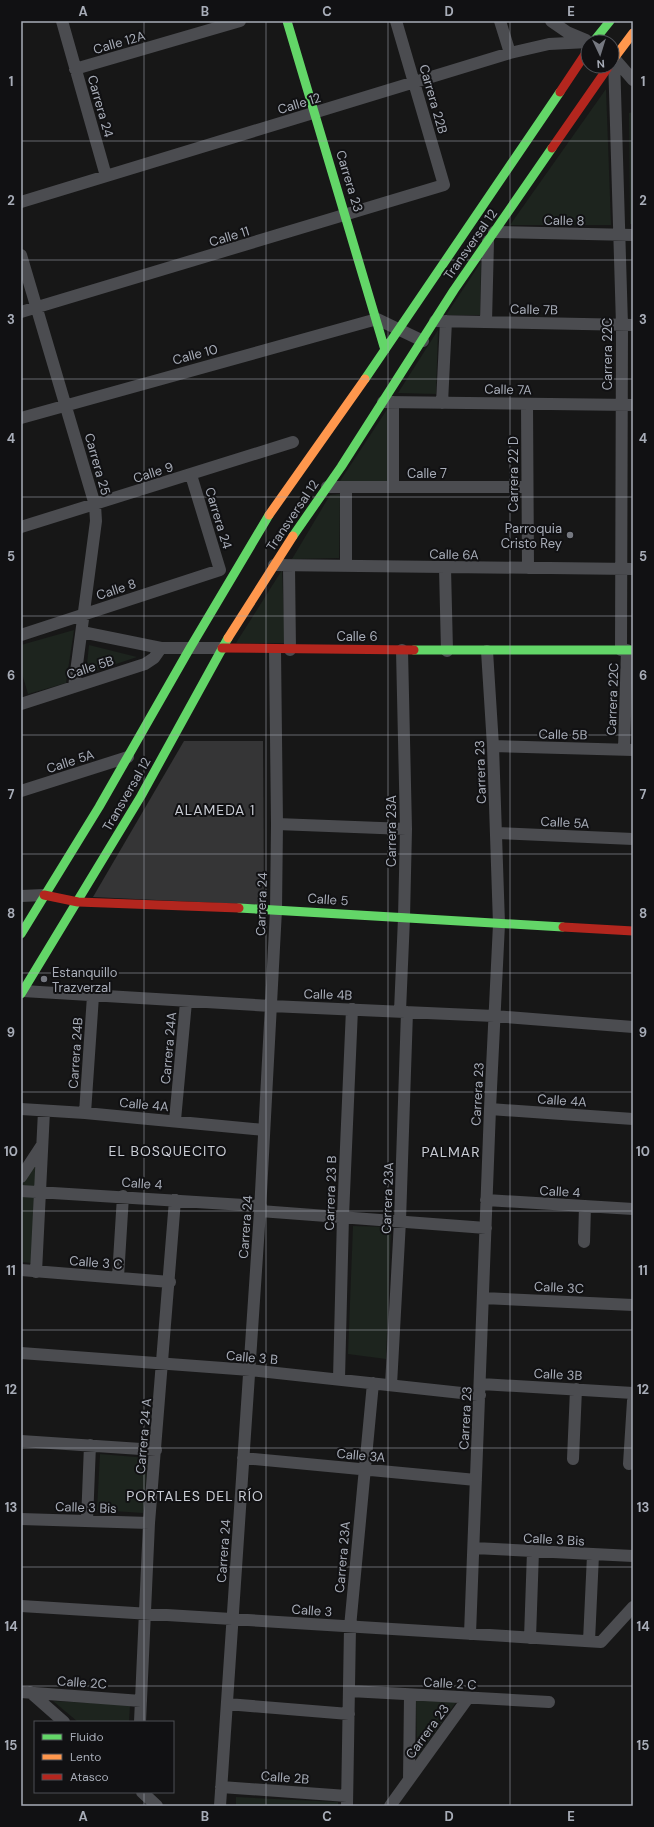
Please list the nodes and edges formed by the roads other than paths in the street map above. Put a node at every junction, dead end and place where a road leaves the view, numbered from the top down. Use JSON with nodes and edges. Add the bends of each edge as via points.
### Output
{"nodes":[{"id":1,"x":62,"y":21,"type":"edge"},
{"id":2,"x":240,"y":21,"type":"edge"},
{"id":3,"x":287,"y":21,"type":"edge"},
{"id":4,"x":396,"y":21,"type":"edge"},
{"id":5,"x":500,"y":21,"type":"edge"},
{"id":6,"x":551,"y":21,"type":"edge"},
{"id":7,"x":610,"y":21,"type":"edge"},
{"id":8,"x":633,"y":33,"type":"edge"},
{"id":9,"x":598,"y":34,"type":"edge"},
{"id":10,"x":580,"y":37,"type":"edge"},
{"id":11,"x":580,"y":43,"type":"edge"},
{"id":12,"x":620,"y":50,"type":"edge"},
{"id":13,"x":510,"y":53,"type":"junction"},
{"id":14,"x":580,"y":62,"type":"edge"},
{"id":15,"x":620,"y":68,"type":"edge"},
{"id":16,"x":76,"y":69,"type":"junction"},
{"id":17,"x":602,"y":74,"type":"edge"},
{"id":18,"x":613,"y":74,"type":"edge"},
{"id":19,"x":633,"y":80,"type":"edge"},
{"id":20,"x":414,"y":83,"type":"junction"},
{"id":21,"x":314,"y":113,"type":"junction"},
{"id":22,"x":106,"y":176,"type":"junction"},
{"id":23,"x":444,"y":185,"type":"joint"},
{"id":24,"x":21,"y":202,"type":"edge"},
{"id":25,"x":346,"y":216,"type":"junction"},
{"id":26,"x":620,"y":235,"type":"junction"},
{"id":27,"x":633,"y":235,"type":"edge"},
{"id":28,"x":491,"y":236,"type":"junction"},
{"id":29,"x":21,"y":256,"type":"edge"},
{"id":30,"x":37,"y":308,"type":"junction"},
{"id":31,"x":21,"y":312,"type":"edge"},
{"id":32,"x":377,"y":319,"type":"junction"},
{"id":33,"x":440,"y":321,"type":"junction"},
{"id":34,"x":486,"y":322,"type":"junction"},
{"id":35,"x":627,"y":325,"type":"edge"},
{"id":36,"x":400,"y":330,"type":"junction"},
{"id":37,"x":422,"y":341,"type":"junction"},
{"id":38,"x":385,"y":350,"type":"junction"},
{"id":39,"x":388,"y":402,"type":"junction"},
{"id":40,"x":442,"y":402,"type":"junction"},
{"id":41,"x":66,"y":404,"type":"junction"},
{"id":42,"x":527,"y":404,"type":"junction"},
{"id":43,"x":627,"y":405,"type":"edge"},
{"id":44,"x":21,"y":418,"type":"edge"},
{"id":45,"x":293,"y":442,"type":"dead end"},
{"id":46,"x":191,"y":475,"type":"junction"},
{"id":47,"x":327,"y":487,"type":"junction"},
{"id":48,"x":346,"y":487,"type":"junction"},
{"id":49,"x":393,"y":487,"type":"junction"},
{"id":50,"x":527,"y":487,"type":"junction"},
{"id":51,"x":627,"y":491,"type":"edge"},
{"id":52,"x":95,"y":505,"type":"junction"},
{"id":53,"x":21,"y":527,"type":"edge"},
{"id":54,"x":274,"y":565,"type":"junction"},
{"id":55,"x":289,"y":566,"type":"junction"},
{"id":56,"x":346,"y":566,"type":"junction"},
{"id":57,"x":445,"y":568,"type":"junction"},
{"id":58,"x":528,"y":568,"type":"junction"},
{"id":59,"x":627,"y":569,"type":"edge"},
{"id":60,"x":220,"y":570,"type":"joint"},
{"id":61,"x":85,"y":614,"type":"junction"},
{"id":62,"x":82,"y":632,"type":"junction"},
{"id":63,"x":21,"y":635,"type":"edge"},
{"id":64,"x":160,"y":648,"type":"junction"},
{"id":65,"x":190,"y":648,"type":"junction"},
{"id":66,"x":222,"y":648,"type":"junction"},
{"id":67,"x":275,"y":650,"type":"junction"},
{"id":68,"x":290,"y":650,"type":"junction"},
{"id":69,"x":402,"y":650,"type":"junction"},
{"id":70,"x":627,"y":650,"type":"edge"},
{"id":71,"x":447,"y":651,"type":"junction"},
{"id":72,"x":487,"y":651,"type":"junction"},
{"id":73,"x":74,"y":687,"type":"junction"},
{"id":74,"x":21,"y":704,"type":"edge"},
{"id":75,"x":493,"y":746,"type":"junction"},
{"id":76,"x":629,"y":749,"type":"edge"},
{"id":77,"x":128,"y":757,"type":"junction"},
{"id":78,"x":21,"y":791,"type":"edge"},
{"id":79,"x":277,"y":824,"type":"junction"},
{"id":80,"x":406,"y":829,"type":"junction"},
{"id":81,"x":496,"y":833,"type":"junction"},
{"id":82,"x":633,"y":839,"type":"edge"},
{"id":83,"x":44,"y":895,"type":"junction"},
{"id":84,"x":21,"y":896,"type":"edge"},
{"id":85,"x":78,"y":902,"type":"junction"},
{"id":86,"x":276,"y":910,"type":"junction"},
{"id":87,"x":404,"y":918,"type":"junction"},
{"id":88,"x":499,"y":924,"type":"junction"},
{"id":89,"x":633,"y":931,"type":"edge"},
{"id":90,"x":21,"y":934,"type":"edge"},
{"id":91,"x":22,"y":992,"type":"edge"},
{"id":92,"x":93,"y":996,"type":"junction"},
{"id":93,"x":186,"y":1002,"type":"junction"},
{"id":94,"x":271,"y":1006,"type":"junction"},
{"id":95,"x":352,"y":1009,"type":"junction"},
{"id":96,"x":404,"y":1012,"type":"junction"},
{"id":97,"x":494,"y":1016,"type":"junction"},
{"id":98,"x":633,"y":1027,"type":"edge"},
{"id":99,"x":21,"y":1109,"type":"edge"},
{"id":100,"x":490,"y":1109,"type":"junction"},
{"id":101,"x":44,"y":1110,"type":"junction"},
{"id":102,"x":85,"y":1113,"type":"junction"},
{"id":103,"x":633,"y":1119,"type":"edge"},
{"id":104,"x":175,"y":1120,"type":"junction"},
{"id":105,"x":264,"y":1130,"type":"junction"},
{"id":106,"x":43,"y":1144,"type":"junction"},
{"id":107,"x":21,"y":1177,"type":"edge"},
{"id":108,"x":21,"y":1191,"type":"edge"},
{"id":109,"x":40,"y":1192,"type":"junction"},
{"id":110,"x":123,"y":1196,"type":"junction"},
{"id":111,"x":175,"y":1200,"type":"junction"},
{"id":112,"x":486,"y":1200,"type":"junction"},
{"id":113,"x":585,"y":1206,"type":"junction"},
{"id":114,"x":260,"y":1208,"type":"junction"},
{"id":115,"x":633,"y":1209,"type":"edge"},
{"id":116,"x":343,"y":1216,"type":"junction"},
{"id":117,"x":400,"y":1221,"type":"junction"},
{"id":118,"x":486,"y":1228,"type":"junction"},
{"id":119,"x":584,"y":1242,"type":"dead end"},
{"id":120,"x":21,"y":1270,"type":"edge"},
{"id":121,"x":36,"y":1272,"type":"junction"},
{"id":122,"x":118,"y":1277,"type":"junction"},
{"id":123,"x":170,"y":1282,"type":"junction"},
{"id":124,"x":483,"y":1298,"type":"junction"},
{"id":125,"x":633,"y":1305,"type":"edge"},
{"id":126,"x":21,"y":1353,"type":"edge"},
{"id":127,"x":163,"y":1363,"type":"junction"},
{"id":128,"x":250,"y":1370,"type":"junction"},
{"id":129,"x":339,"y":1379,"type":"junction"},
{"id":130,"x":373,"y":1382,"type":"junction"},
{"id":131,"x":391,"y":1385,"type":"junction"},
{"id":132,"x":480,"y":1389,"type":"junction"},
{"id":133,"x":576,"y":1389,"type":"junction"},
{"id":134,"x":633,"y":1393,"type":"edge"},
{"id":135,"x":633,"y":1401,"type":"edge"},
{"id":136,"x":21,"y":1441,"type":"edge"},
{"id":137,"x":90,"y":1446,"type":"junction"},
{"id":138,"x":156,"y":1450,"type":"junction"},
{"id":139,"x":243,"y":1458,"type":"junction"},
{"id":140,"x":573,"y":1459,"type":"dead end"},
{"id":141,"x":629,"y":1464,"type":"dead end"},
{"id":142,"x":364,"y":1469,"type":"junction"},
{"id":143,"x":476,"y":1480,"type":"junction"},
{"id":144,"x":21,"y":1519,"type":"edge"},
{"id":145,"x":87,"y":1521,"type":"junction"},
{"id":146,"x":150,"y":1523,"type":"junction"},
{"id":147,"x":474,"y":1548,"type":"junction"},
{"id":148,"x":533,"y":1551,"type":"junction"},
{"id":149,"x":593,"y":1555,"type":"junction"},
{"id":150,"x":633,"y":1556,"type":"edge"},
{"id":151,"x":21,"y":1606,"type":"edge"},
{"id":152,"x":633,"y":1607,"type":"edge"},
{"id":153,"x":145,"y":1612,"type":"junction"},
{"id":154,"x":233,"y":1618,"type":"junction"},
{"id":155,"x":350,"y":1627,"type":"junction"},
{"id":156,"x":470,"y":1634,"type":"junction"},
{"id":157,"x":530,"y":1638,"type":"junction"},
{"id":158,"x":595,"y":1641,"type":"junction"},
{"id":159,"x":26,"y":1692,"type":"edge"},
{"id":160,"x":350,"y":1692,"type":"junction"},
{"id":161,"x":413,"y":1695,"type":"junction"},
{"id":162,"x":468,"y":1698,"type":"junction"},
{"id":163,"x":141,"y":1701,"type":"junction"},
{"id":164,"x":548,"y":1702,"type":"dead end"},
{"id":165,"x":227,"y":1704,"type":"junction"},
{"id":166,"x":349,"y":1714,"type":"junction"},
{"id":167,"x":63,"y":1721,"type":"edge"},
{"id":168,"x":140,"y":1721,"type":"edge"},
{"id":169,"x":409,"y":1780,"type":"junction"},
{"id":170,"x":221,"y":1787,"type":"junction"},
{"id":171,"x":143,"y":1793,"type":"edge"},
{"id":172,"x":347,"y":1801,"type":"edge"},
{"id":173,"x":157,"y":1806,"type":"edge"},
{"id":174,"x":220,"y":1806,"type":"edge"},
{"id":175,"x":390,"y":1806,"type":"edge"}],
"edges":[{"from":1,"to":16,"type":"street","name":"Carrera 24"},
{"from":2,"to":16,"type":"street","name":"Calle 12A"},
{"from":3,"to":21,"type":"main road","name":"Carrera 23"},
{"from":4,"to":20,"type":"street","name":"Carrera 22B"},
{"from":5,"to":13,"type":"street"},
{"from":6,"to":10,"type":"street"},
{"from":7,"to":9,"type":"main road"},
{"from":8,"to":12,"type":"main road","name":"Transversal 12"},
{"from":11,"to":13,"type":"street","name":"Calle 12","via":[[549,44]]},
{"from":13,"to":20,"type":"street","name":"Calle 12"},
{"from":14,"to":36,"type":"main road","name":"Transversal 12"},
{"from":15,"to":19,"type":"street"},
{"from":16,"to":22,"type":"street","name":"Carrera 24"},
{"from":17,"to":28,"type":"main road","name":"Transversal 12"},
{"from":18,"to":26,"type":"street","name":"Carrera 22C"},
{"from":20,"to":21,"type":"street","name":"Calle 12"},
{"from":20,"to":23,"type":"street","name":"Carrera 22B"},
{"from":21,"to":22,"type":"street","name":"Calle 12"},
{"from":21,"to":25,"type":"main road","name":"Carrera 23"},
{"from":22,"to":24,"type":"street","name":"Calle 12"},
{"from":23,"to":25,"type":"street","name":"Calle 11"},
{"from":25,"to":30,"type":"street","name":"Calle 11"},
{"from":25,"to":32,"type":"main road","name":"Carrera 23"},
{"from":26,"to":27,"type":"street","name":"Calle 8"},
{"from":26,"to":28,"type":"street","name":"Calle 8"},
{"from":26,"to":35,"type":"street","name":"Carrera 22C"},
{"from":28,"to":33,"type":"main road","name":"Transversal 12","via":[[454,290]]},
{"from":28,"to":34,"type":"street"},
{"from":29,"to":30,"type":"street","name":"Carrera 25"},
{"from":30,"to":31,"type":"street","name":"Calle 11"},
{"from":30,"to":41,"type":"street","name":"Carrera 25"},
{"from":32,"to":36,"type":"street"},
{"from":32,"to":38,"type":"main road","name":"Carrera 23"},
{"from":32,"to":41,"type":"street","name":"Calle 10"},
{"from":33,"to":34,"type":"street","name":"Calle 7B"},
{"from":33,"to":37,"type":"main road","name":"Transversal 12"},
{"from":33,"to":40,"type":"street"},
{"from":34,"to":35,"type":"street","name":"Calle 7B"},
{"from":35,"to":43,"type":"street","name":"Carrera 22C"},
{"from":36,"to":37,"type":"street"},
{"from":36,"to":38,"type":"main road","name":"Transversal 12"},
{"from":37,"to":39,"type":"main road","name":"Transversal 12"},
{"from":38,"to":65,"type":"main road","name":"Transversal 12","via":[[268,517]]},
{"from":39,"to":40,"type":"street","name":"Calle 7A"},
{"from":39,"to":47,"type":"main road","name":"Transversal 12"},
{"from":39,"to":49,"type":"street"},
{"from":40,"to":42,"type":"street","name":"Calle 7A"},
{"from":41,"to":44,"type":"street","name":"Calle 10"},
{"from":41,"to":52,"type":"street","name":"Carrera 25"},
{"from":42,"to":43,"type":"street","name":"Calle 7A"},
{"from":42,"to":50,"type":"street","name":"Carrera 22 D"},
{"from":43,"to":51,"type":"street","name":"Carrera 22C"},
{"from":45,"to":46,"type":"street","name":"Calle 9"},
{"from":46,"to":52,"type":"street","name":"Calle 9"},
{"from":46,"to":60,"type":"street","name":"Carrera 24"},
{"from":47,"to":48,"type":"street","name":"Calle 7"},
{"from":47,"to":54,"type":"main road","name":"Transversal 12"},
{"from":48,"to":49,"type":"street","name":"Calle 7"},
{"from":48,"to":56,"type":"street"},
{"from":49,"to":50,"type":"street","name":"Calle 7"},
{"from":50,"to":58,"type":"street","name":"Carrera 22 D"},
{"from":51,"to":59,"type":"street","name":"Carrera 22C"},
{"from":52,"to":53,"type":"street","name":"Calle 9"},
{"from":52,"to":61,"type":"street","name":"Carrera 25","via":[[96,521]]},
{"from":54,"to":55,"type":"street","name":"Calle 6A"},
{"from":54,"to":66,"type":"main road","name":"Transversal 12"},
{"from":55,"to":56,"type":"street","name":"Calle 6A"},
{"from":55,"to":68,"type":"street"},
{"from":56,"to":57,"type":"street","name":"Calle 6A"},
{"from":57,"to":58,"type":"street","name":"Calle 6A"},
{"from":57,"to":71,"type":"street"},
{"from":58,"to":59,"type":"street","name":"Calle 6A"},
{"from":59,"to":70,"type":"street","name":"Carrera 22C"},
{"from":60,"to":61,"type":"street","name":"Calle 8"},
{"from":61,"to":62,"type":"street","name":"Carrera 25"},
{"from":61,"to":63,"type":"street","name":"Calle 8"},
{"from":62,"to":64,"type":"street","name":"Calle 6"},
{"from":62,"to":73,"type":"street","name":"Carrera 25"},
{"from":64,"to":65,"type":"street","name":"Calle 6"},
{"from":64,"to":73,"type":"street","name":"Calle 5B","via":[[154,658],[146,664]]},
{"from":65,"to":66,"type":"street","name":"Calle 6"},
{"from":65,"to":77,"type":"main road","name":"Transversal 12"},
{"from":66,"to":67,"type":"main road","name":"Calle 6"},
{"from":66,"to":85,"type":"main road","name":"Transversal 12","via":[[141,796]]},
{"from":67,"to":68,"type":"main road","name":"Calle 6"},
{"from":67,"to":79,"type":"street","name":"Carrera 24"},
{"from":68,"to":69,"type":"main road","name":"Calle 6"},
{"from":69,"to":71,"type":"main road","name":"Calle 6"},
{"from":69,"to":80,"type":"street","name":"Carrera 23A"},
{"from":70,"to":72,"type":"main road","name":"Calle 6"},
{"from":70,"to":76,"type":"street","name":"Carrera 22C"},
{"from":71,"to":72,"type":"main road","name":"Calle 6"},
{"from":72,"to":75,"type":"street","name":"Carrera 23"},
{"from":73,"to":74,"type":"street","name":"Calle 5B"},
{"from":75,"to":76,"type":"street","name":"Calle 5B"},
{"from":75,"to":81,"type":"street","name":"Carrera 23"},
{"from":77,"to":78,"type":"street","name":"Calle 5A"},
{"from":77,"to":83,"type":"main road","name":"Transversal 12"},
{"from":79,"to":80,"type":"street"},
{"from":79,"to":86,"type":"street","name":"Carrera 24"},
{"from":80,"to":87,"type":"street","name":"Carrera 23A"},
{"from":81,"to":82,"type":"street","name":"Calle 5A"},
{"from":81,"to":88,"type":"street","name":"Carrera 23"},
{"from":83,"to":84,"type":"street","name":"Calle 5"},
{"from":83,"to":85,"type":"main road","name":"Calle 5"},
{"from":83,"to":90,"type":"main road","name":"Transversal 12"},
{"from":85,"to":86,"type":"main road","name":"Calle 5"},
{"from":85,"to":91,"type":"main road","name":"Transversal 12"},
{"from":86,"to":87,"type":"main road","name":"Calle 5"},
{"from":86,"to":94,"type":"street","name":"Carrera 24"},
{"from":87,"to":88,"type":"main road","name":"Calle 5"},
{"from":87,"to":96,"type":"street","name":"Carrera 23A"},
{"from":88,"to":89,"type":"main road","name":"Calle 5"},
{"from":88,"to":97,"type":"street","name":"Carrera 23"},
{"from":91,"to":92,"type":"street","name":"Calle 4B"},
{"from":92,"to":93,"type":"street","name":"Calle 4B"},
{"from":92,"to":102,"type":"street","name":"Carrera 24B"},
{"from":93,"to":94,"type":"street","name":"Calle 4B"},
{"from":93,"to":104,"type":"street","name":"Carrera 24A"},
{"from":94,"to":95,"type":"street","name":"Calle 4B"},
{"from":94,"to":105,"type":"street","name":"Carrera 24"},
{"from":95,"to":96,"type":"street","name":"Calle 4B"},
{"from":95,"to":116,"type":"street","name":"Carrera 23 B"},
{"from":96,"to":97,"type":"street","name":"Calle 4B"},
{"from":96,"to":117,"type":"street","name":"Carrera 23A"},
{"from":97,"to":98,"type":"street","name":"Calle 4B"},
{"from":97,"to":100,"type":"street","name":"Carrera 23"},
{"from":99,"to":101,"type":"street","name":"Calle 4A"},
{"from":100,"to":103,"type":"street","name":"Calle 4A"},
{"from":100,"to":112,"type":"street","name":"Carrera 23"},
{"from":101,"to":102,"type":"street","name":"Calle 4A"},
{"from":101,"to":106,"type":"street"},
{"from":102,"to":104,"type":"street","name":"Calle 4A"},
{"from":104,"to":105,"type":"street","name":"Calle 4A"},
{"from":105,"to":114,"type":"street","name":"Carrera 24"},
{"from":106,"to":107,"type":"street"},
{"from":106,"to":109,"type":"street"},
{"from":108,"to":109,"type":"street","name":"Calle 4"},
{"from":109,"to":110,"type":"street","name":"Calle 4"},
{"from":109,"to":121,"type":"street"},
{"from":110,"to":111,"type":"street","name":"Calle 4"},
{"from":110,"to":122,"type":"street"},
{"from":111,"to":114,"type":"street","name":"Calle 4"},
{"from":111,"to":123,"type":"street","name":"Carrera 24 A"},
{"from":112,"to":113,"type":"street","name":"Calle 4"},
{"from":112,"to":118,"type":"street","name":"Carrera 23"},
{"from":113,"to":115,"type":"street","name":"Calle 4"},
{"from":113,"to":119,"type":"street"},
{"from":114,"to":116,"type":"street","name":"Calle 4"},
{"from":114,"to":128,"type":"street","name":"Carrera 24"},
{"from":116,"to":117,"type":"street","name":"Calle 4"},
{"from":116,"to":129,"type":"street","name":"Carrera 23 B"},
{"from":117,"to":118,"type":"street","name":"Calle 4"},
{"from":117,"to":131,"type":"street","name":"Carrera 23A"},
{"from":118,"to":124,"type":"street","name":"Carrera 23"},
{"from":120,"to":121,"type":"street","name":"Calle 3 C"},
{"from":121,"to":122,"type":"street","name":"Calle 3 C"},
{"from":122,"to":123,"type":"street","name":"Calle 3 C"},
{"from":123,"to":127,"type":"street","name":"Carrera 24 A"},
{"from":124,"to":125,"type":"street","name":"Calle 3C"},
{"from":124,"to":132,"type":"street","name":"Carrera 23"},
{"from":126,"to":127,"type":"street","name":"Calle 3 B"},
{"from":127,"to":128,"type":"street","name":"Calle 3 B"},
{"from":127,"to":138,"type":"street","name":"Carrera 24 A"},
{"from":128,"to":129,"type":"street","name":"Calle 3 B"},
{"from":128,"to":139,"type":"street","name":"Carrera 24"},
{"from":129,"to":130,"type":"street","name":"Calle 3 B"},
{"from":130,"to":131,"type":"street","name":"Calle 3 B"},
{"from":130,"to":142,"type":"street","name":"Carrera 23A"},
{"from":131,"to":132,"type":"street","name":"Calle 3 B"},
{"from":132,"to":133,"type":"street","name":"Calle 3B"},
{"from":132,"to":143,"type":"street","name":"Carrera 23"},
{"from":133,"to":134,"type":"street","name":"Calle 3B"},
{"from":133,"to":140,"type":"street"},
{"from":135,"to":141,"type":"street"},
{"from":136,"to":137,"type":"street"},
{"from":137,"to":138,"type":"street"},
{"from":137,"to":145,"type":"street"},
{"from":138,"to":146,"type":"street","name":"Carrera 24 A"},
{"from":139,"to":142,"type":"street","name":"Calle 3A"},
{"from":139,"to":154,"type":"street","name":"Carrera 24"},
{"from":142,"to":143,"type":"street","name":"Calle 3A"},
{"from":142,"to":155,"type":"street","name":"Carrera 23A"},
{"from":143,"to":147,"type":"street","name":"Carrera 23"},
{"from":144,"to":145,"type":"street","name":"Calle 3 Bis"},
{"from":145,"to":146,"type":"street","name":"Calle 3 Bis"},
{"from":146,"to":153,"type":"street","name":"Carrera 24 A"},
{"from":147,"to":148,"type":"street","name":"Calle 3 Bis"},
{"from":147,"to":156,"type":"street","name":"Carrera 23"},
{"from":148,"to":149,"type":"street","name":"Calle 3 Bis"},
{"from":148,"to":157,"type":"street"},
{"from":149,"to":150,"type":"street","name":"Calle 3 Bis"},
{"from":149,"to":158,"type":"street"},
{"from":151,"to":153,"type":"street","name":"Calle 3"},
{"from":152,"to":158,"type":"street"},
{"from":153,"to":154,"type":"street","name":"Calle 3"},
{"from":153,"to":163,"type":"street","name":"Carrera 24 A"},
{"from":154,"to":155,"type":"street","name":"Calle 3"},
{"from":154,"to":165,"type":"street","name":"Carrera 24"},
{"from":155,"to":156,"type":"street","name":"Calle 3"},
{"from":155,"to":160,"type":"street","name":"Carrera 23A"},
{"from":156,"to":157,"type":"street","name":"Calle 3"},
{"from":157,"to":158,"type":"street","name":"Calle 3"},
{"from":159,"to":163,"type":"street","name":"Calle 2C"},
{"from":159,"to":167,"type":"street"},
{"from":160,"to":161,"type":"street","name":"Calle 2 C"},
{"from":160,"to":166,"type":"street","name":"Carrera 23A"},
{"from":161,"to":162,"type":"street","name":"Calle 2 C"},
{"from":161,"to":169,"type":"street","name":"Carrera 23"},
{"from":162,"to":164,"type":"street","name":"Calle 2 C"},
{"from":162,"to":169,"type":"street","name":"Carrera 23"},
{"from":163,"to":168,"type":"street","name":"Carrera 24 A"},
{"from":165,"to":166,"type":"street"},
{"from":165,"to":170,"type":"street","name":"Carrera 24"},
{"from":166,"to":172,"type":"street","name":"Carrera 23A"},
{"from":169,"to":175,"type":"street","name":"Carrera 23"},
{"from":170,"to":172,"type":"street","name":"Calle 2B"},
{"from":170,"to":174,"type":"street","name":"Carrera 24"},
{"from":171,"to":173,"type":"street"}]}
